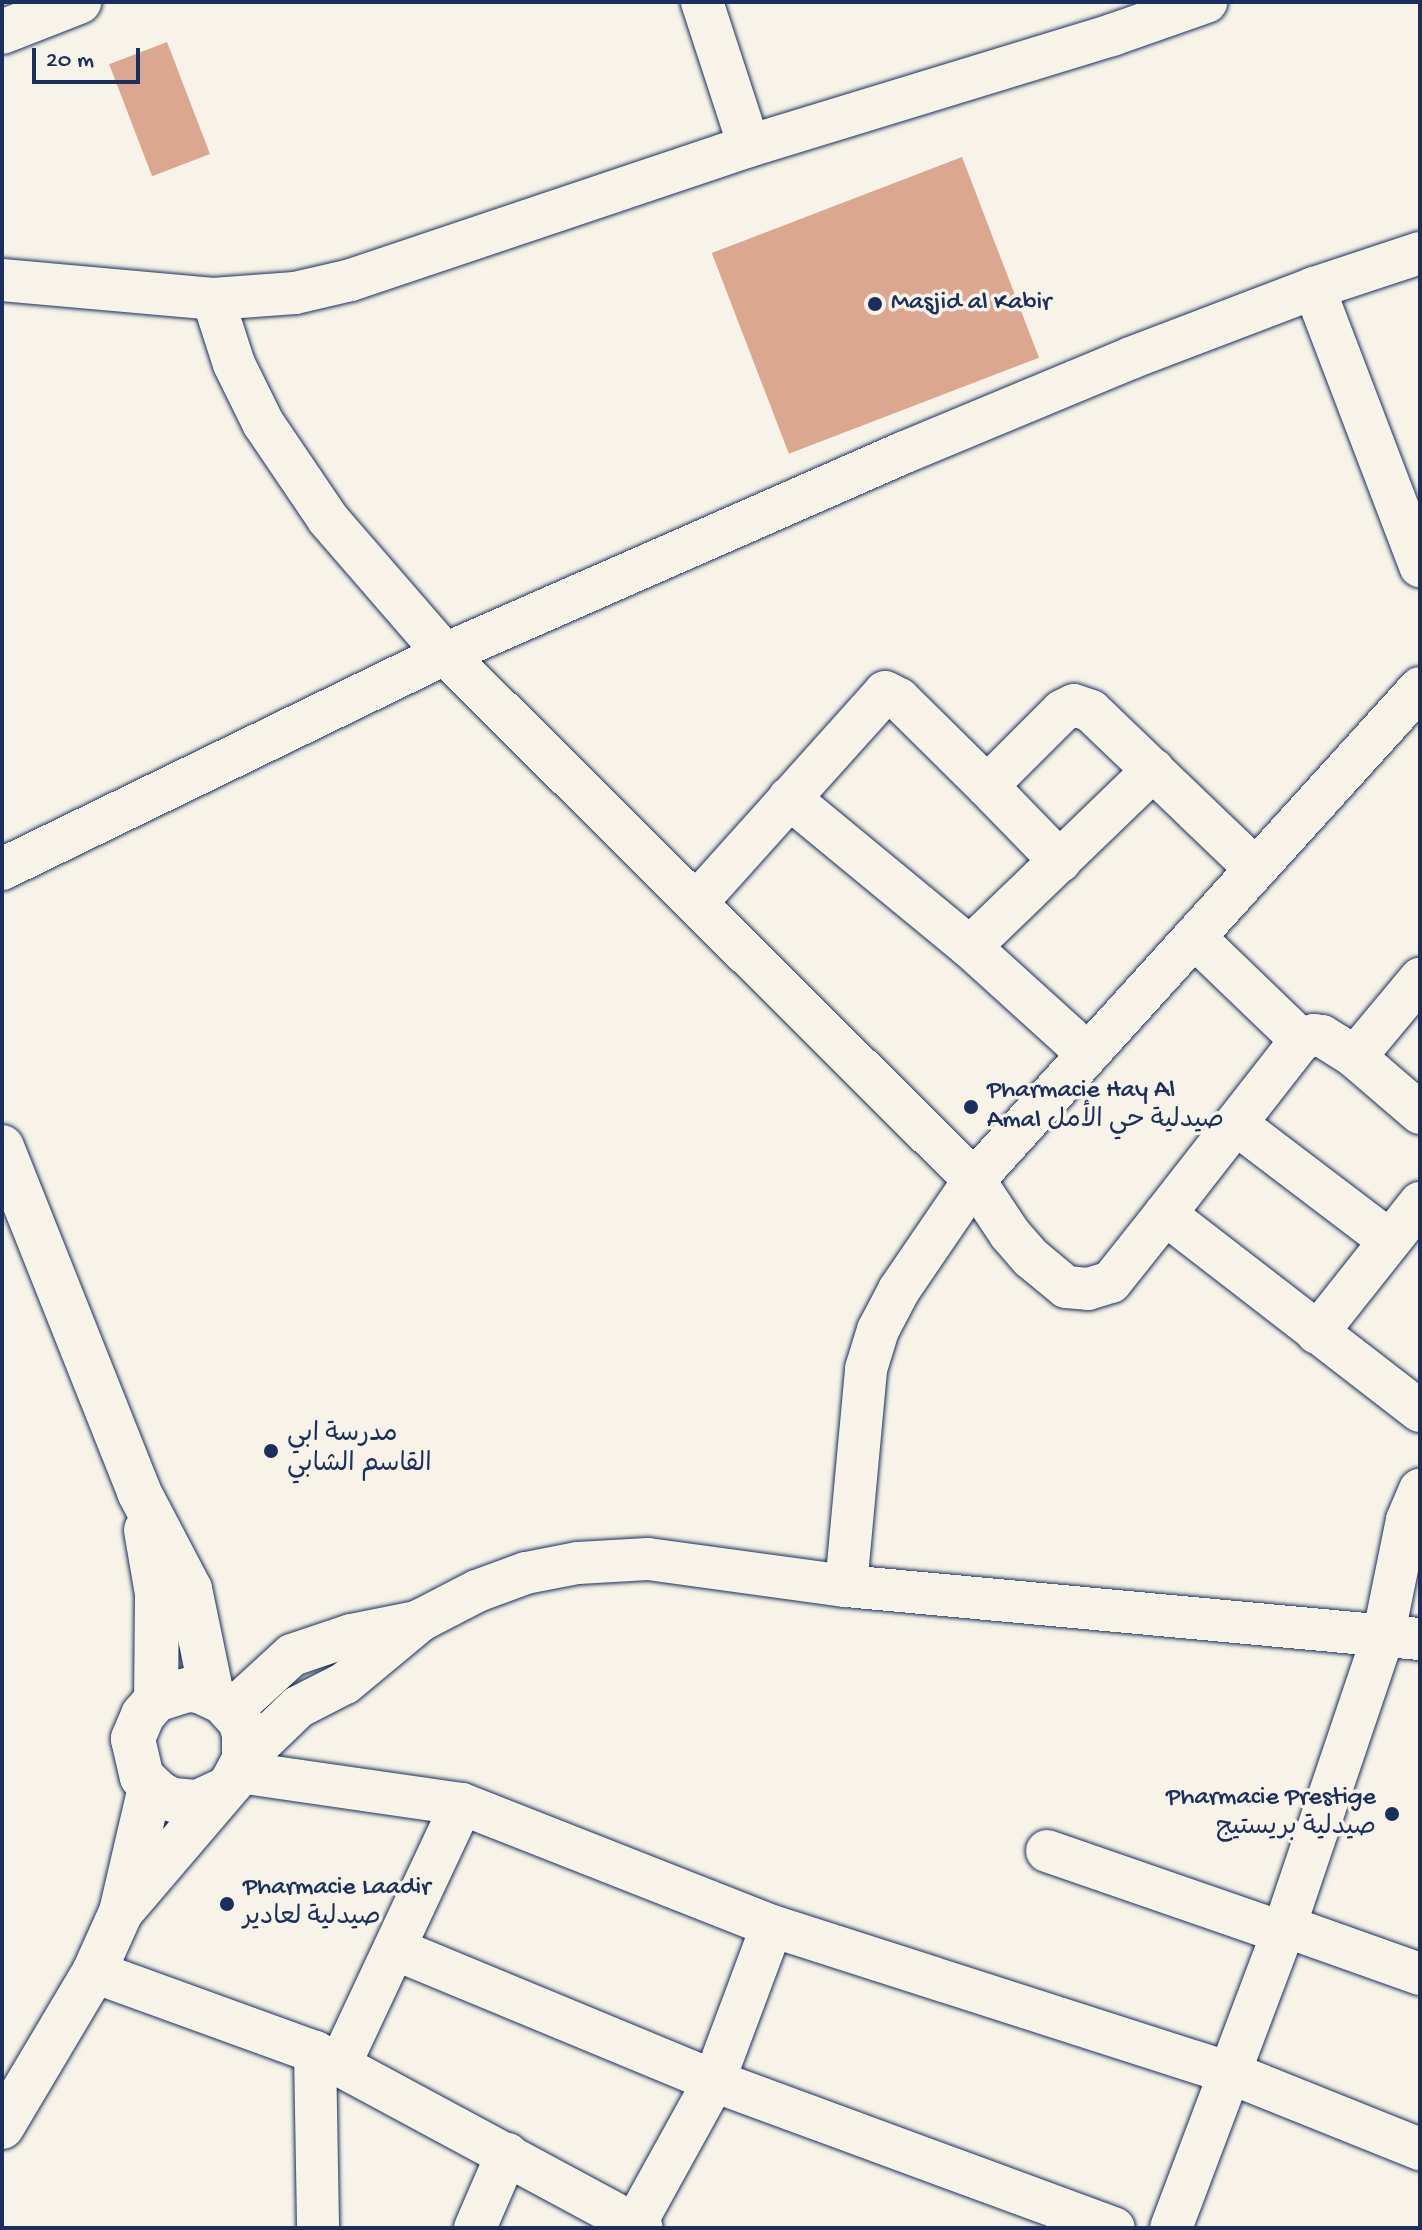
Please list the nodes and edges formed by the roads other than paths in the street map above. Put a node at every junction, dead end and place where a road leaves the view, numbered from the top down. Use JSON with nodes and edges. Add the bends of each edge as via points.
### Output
{"nodes":[{"id":1,"x":79,"y":2,"type":"edge"},
{"id":2,"x":702,"y":2,"type":"edge"},
{"id":3,"x":1206,"y":2,"type":"edge"},
{"id":4,"x":2,"y":32,"type":"edge"},
{"id":5,"x":749,"y":146,"type":"junction"},
{"id":6,"x":1420,"y":253,"type":"edge"},
{"id":7,"x":2,"y":280,"type":"edge"},
{"id":8,"x":1314,"y":288,"type":"junction"},
{"id":9,"x":213,"y":299,"type":"junction"},
{"id":10,"x":1420,"y":566,"type":"edge"},
{"id":11,"x":445,"y":654,"type":"junction"},
{"id":12,"x":1420,"y":688,"type":"edge"},
{"id":13,"x":1153,"y":770,"type":"junction"},
{"id":14,"x":987,"y":786,"type":"junction"},
{"id":15,"x":789,"y":798,"type":"junction"},
{"id":16,"x":1060,"y":861,"type":"junction"},
{"id":17,"x":2,"y":869,"type":"edge"},
{"id":18,"x":1256,"y":869,"type":"junction"},
{"id":19,"x":696,"y":903,"type":"junction"},
{"id":20,"x":1194,"y":937,"type":"junction"},
{"id":21,"x":970,"y":947,"type":"junction"},
{"id":22,"x":1420,"y":979,"type":"edge"},
{"id":23,"x":1301,"y":1040,"type":"junction"},
{"id":24,"x":1088,"y":1054,"type":"junction"},
{"id":25,"x":1355,"y":1057,"type":"junction"},
{"id":26,"x":1420,"y":1113,"type":"edge"},
{"id":27,"x":1236,"y":1124,"type":"junction"},
{"id":28,"x":2,"y":1147,"type":"edge"},
{"id":29,"x":974,"y":1180,"type":"junction"},
{"id":30,"x":1420,"y":1203,"type":"edge"},
{"id":31,"x":1165,"y":1214,"type":"junction"},
{"id":32,"x":1390,"y":1241,"type":"junction"},
{"id":33,"x":1317,"y":1333,"type":"junction"},
{"id":34,"x":1420,"y":1411,"type":"edge"},
{"id":35,"x":1420,"y":1490,"type":"edge"},
{"id":36,"x":139,"y":1492,"type":"junction"},
{"id":37,"x":846,"y":1586,"type":"junction"},
{"id":38,"x":421,"y":1620,"type":"junction"},
{"id":39,"x":1402,"y":1636,"type":"edge"},
{"id":40,"x":156,"y":1700,"type":"junction"},
{"id":41,"x":222,"y":1703,"type":"junction"},
{"id":42,"x":235,"y":1774,"type":"junction"},
{"id":43,"x":150,"y":1787,"type":"junction"},
{"id":44,"x":462,"y":1804,"type":"junction"},
{"id":45,"x":1047,"y":1851,"type":"dead end"},
{"id":46,"x":121,"y":1912,"type":"junction"},
{"id":47,"x":772,"y":1926,"type":"junction"},
{"id":48,"x":1283,"y":1929,"type":"junction"},
{"id":49,"x":395,"y":1949,"type":"junction"},
{"id":50,"x":94,"y":1972,"type":"junction"},
{"id":51,"x":1420,"y":1974,"type":"edge"},
{"id":52,"x":327,"y":2058,"type":"junction"},
{"id":53,"x":1228,"y":2072,"type":"junction"},
{"id":54,"x":714,"y":2081,"type":"junction"},
{"id":55,"x":2,"y":2127,"type":"edge"},
{"id":56,"x":1420,"y":2149,"type":"edge"},
{"id":57,"x":507,"y":2154,"type":"junction"},
{"id":58,"x":638,"y":2226,"type":"edge"},
{"id":59,"x":318,"y":2228,"type":"edge"},
{"id":60,"x":475,"y":2228,"type":"edge"},
{"id":61,"x":1114,"y":2228,"type":"edge"},
{"id":62,"x":1171,"y":2228,"type":"edge"}],
"edges":[{"from":1,"to":4,"type":"main road"},
{"from":2,"to":5,"type":"street"},
{"from":3,"to":5,"type":"street"},
{"from":5,"to":9,"type":"street","via":[[351,280],[295,293]]},
{"from":6,"to":8,"type":"street"},
{"from":7,"to":9,"type":"street"},
{"from":8,"to":10,"type":"street"},
{"from":8,"to":11,"type":"street","via":[[905,452]]},
{"from":9,"to":11,"type":"street","via":[[234,364],[290,467]]},
{"from":11,"to":17,"type":"street"},
{"from":11,"to":19,"type":"street"},
{"from":12,"to":18,"type":"street"},
{"from":13,"to":14,"type":"street","via":[[1091,711],[1074,705]]},
{"from":13,"to":16,"type":"street"},
{"from":13,"to":18,"type":"street"},
{"from":14,"to":15,"type":"street","via":[[899,699],[885,692]]},
{"from":14,"to":16,"type":"street"},
{"from":15,"to":19,"type":"street"},
{"from":15,"to":21,"type":"street"},
{"from":16,"to":21,"type":"street"},
{"from":18,"to":20,"type":"street"},
{"from":19,"to":29,"type":"street"},
{"from":20,"to":23,"type":"street"},
{"from":20,"to":24,"type":"street"},
{"from":21,"to":24,"type":"street"},
{"from":22,"to":25,"type":"street"},
{"from":23,"to":25,"type":"street","via":[[1322,1036]]},
{"from":23,"to":27,"type":"street"},
{"from":24,"to":29,"type":"street"},
{"from":25,"to":26,"type":"street"},
{"from":27,"to":31,"type":"street"},
{"from":27,"to":32,"type":"street"},
{"from":28,"to":36,"type":"main road"},
{"from":29,"to":31,"type":"street","via":[[1010,1234],[1066,1287],[1088,1289],[1111,1282]]},
{"from":29,"to":37,"type":"street","via":[[878,1330],[866,1369]]},
{"from":30,"to":32,"type":"street"},
{"from":31,"to":33,"type":"street"},
{"from":32,"to":33,"type":"street"},
{"from":33,"to":34,"type":"street"},
{"from":35,"to":39,"type":"street","via":[[1407,1520]]},
{"from":36,"to":40,"type":"main road","via":[[157,1594]]},
{"from":36,"to":41,"type":"main road","via":[[190,1589]]},
{"from":37,"to":38,"type":"street","via":[[648,1559],[578,1563],[526,1573]]},
{"from":37,"to":39,"type":"street"},
{"from":38,"to":41,"type":"street","via":[[292,1655]]},
{"from":38,"to":42,"type":"street","via":[[345,1683],[298,1707]]},
{"from":39,"to":48,"type":"street"},
{"from":40,"to":41,"type":"main road","via":[[187,1690]]},
{"from":40,"to":43,"type":"main road","via":[[133,1739],[136,1765]]},
{"from":41,"to":42,"type":"main road","via":[[244,1734]]},
{"from":42,"to":43,"type":"main road","via":[[198,1802],[173,1800]]},
{"from":42,"to":44,"type":"street"},
{"from":42,"to":46,"type":"main road"},
{"from":43,"to":46,"type":"main road"},
{"from":44,"to":47,"type":"street"},
{"from":44,"to":49,"type":"street"},
{"from":45,"to":48,"type":"street"},
{"from":46,"to":50,"type":"main road"},
{"from":47,"to":53,"type":"street"},
{"from":47,"to":54,"type":"street"},
{"from":48,"to":51,"type":"street"},
{"from":48,"to":53,"type":"street"},
{"from":49,"to":52,"type":"street"},
{"from":49,"to":54,"type":"street"},
{"from":50,"to":52,"type":"street"},
{"from":50,"to":55,"type":"main road"},
{"from":52,"to":57,"type":"street"},
{"from":52,"to":59,"type":"street"},
{"from":53,"to":56,"type":"street"},
{"from":53,"to":62,"type":"street"},
{"from":54,"to":58,"type":"street"},
{"from":54,"to":61,"type":"street"},
{"from":57,"to":58,"type":"street"},
{"from":57,"to":60,"type":"street"}]}
